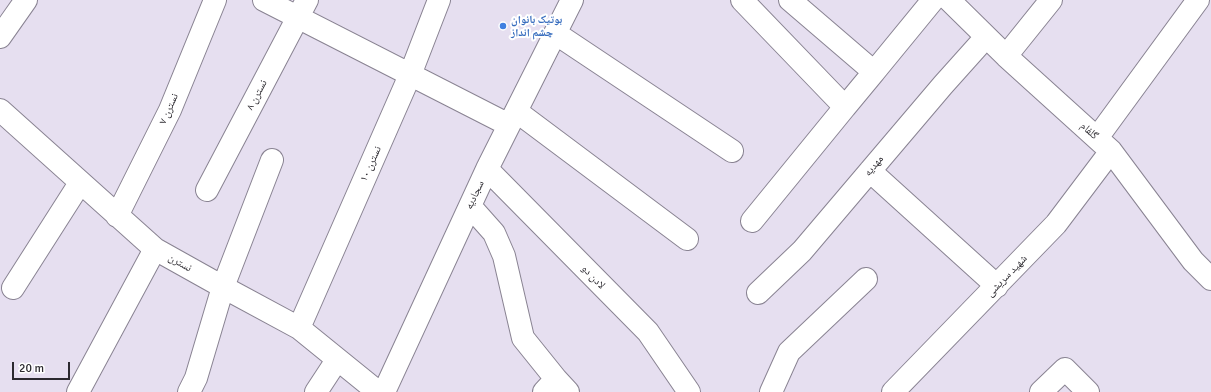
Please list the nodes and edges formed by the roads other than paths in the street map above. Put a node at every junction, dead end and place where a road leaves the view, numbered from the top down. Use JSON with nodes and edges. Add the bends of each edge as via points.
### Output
{"nodes":[{"id":1,"x":26,"y":0,"type":"edge"},
{"id":2,"x":215,"y":0,"type":"edge"},
{"id":3,"x":264,"y":0,"type":"edge"},
{"id":4,"x":439,"y":0,"type":"edge"},
{"id":5,"x":572,"y":0,"type":"edge"},
{"id":6,"x":742,"y":0,"type":"edge"},
{"id":7,"x":790,"y":0,"type":"edge"},
{"id":8,"x":933,"y":0,"type":"edge"},
{"id":9,"x":949,"y":0,"type":"edge"},
{"id":10,"x":1051,"y":0,"type":"edge"},
{"id":11,"x":1198,"y":0,"type":"edge"},
{"id":12,"x":302,"y":9,"type":"edge"},
{"id":13,"x":555,"y":33,"type":"junction"},
{"id":14,"x":0,"y":37,"type":"edge"},
{"id":15,"x":986,"y":37,"type":"junction"},
{"id":16,"x":1006,"y":56,"type":"junction"},
{"id":17,"x":874,"y":72,"type":"junction"},
{"id":18,"x":410,"y":75,"type":"junction"},
{"id":19,"x":845,"y":107,"type":"junction"},
{"id":20,"x":0,"y":110,"type":"edge"},
{"id":21,"x":513,"y":118,"type":"junction"},
{"id":22,"x":1104,"y":144,"type":"junction"},
{"id":23,"x":732,"y":151,"type":"dead end"},
{"id":24,"x":272,"y":160,"type":"dead end"},
{"id":25,"x":487,"y":169,"type":"junction"},
{"id":26,"x":870,"y":171,"type":"junction"},
{"id":27,"x":80,"y":183,"type":"junction"},
{"id":28,"x":207,"y":190,"type":"dead end"},
{"id":29,"x":470,"y":206,"type":"junction"},
{"id":30,"x":117,"y":216,"type":"junction"},
{"id":31,"x":752,"y":221,"type":"dead end"},
{"id":32,"x":687,"y":239,"type":"dead end"},
{"id":33,"x":155,"y":249,"type":"junction"},
{"id":34,"x":866,"y":279,"type":"dead end"},
{"id":35,"x":1211,"y":279,"type":"edge"},
{"id":36,"x":997,"y":286,"type":"junction"},
{"id":37,"x":223,"y":287,"type":"junction"},
{"id":38,"x":13,"y":288,"type":"dead end"},
{"id":39,"x":758,"y":293,"type":"dead end"},
{"id":40,"x":299,"y":328,"type":"junction"},
{"id":41,"x":337,"y":360,"type":"junction"},
{"id":42,"x":556,"y":388,"type":"edge"},
{"id":43,"x":78,"y":392,"type":"edge"},
{"id":44,"x":189,"y":392,"type":"edge"},
{"id":45,"x":316,"y":392,"type":"edge"},
{"id":46,"x":378,"y":392,"type":"edge"},
{"id":47,"x":384,"y":392,"type":"edge"},
{"id":48,"x":689,"y":392,"type":"edge"},
{"id":49,"x":770,"y":392,"type":"edge"},
{"id":50,"x":892,"y":392,"type":"edge"},
{"id":51,"x":1041,"y":392,"type":"edge"},
{"id":52,"x":1088,"y":392,"type":"edge"}],
"edges":[{"from":1,"to":14,"type":"street"},
{"from":2,"to":30,"type":"street","name":"نسترن ۷","via":[[170,110]]},
{"from":3,"to":12,"type":"street"},
{"from":4,"to":18,"type":"street","name":"نسترن ۱۰"},
{"from":5,"to":13,"type":"street","name":"سجادیه"},
{"from":6,"to":19,"type":"street"},
{"from":7,"to":17,"type":"street"},
{"from":8,"to":17,"type":"street"},
{"from":9,"to":15,"type":"street","name":"گلفام"},
{"from":10,"to":16,"type":"street"},
{"from":11,"to":22,"type":"street","name":"شهید سریشی"},
{"from":12,"to":18,"type":"street"},
{"from":12,"to":28,"type":"street","name":"نسترن ۸"},
{"from":13,"to":21,"type":"street","name":"سجادیه"},
{"from":13,"to":23,"type":"street"},
{"from":15,"to":16,"type":"street","name":"گلفام"},
{"from":15,"to":26,"type":"street","name":"مهدیه"},
{"from":16,"to":22,"type":"street","name":"گلفام"},
{"from":17,"to":19,"type":"street"},
{"from":18,"to":21,"type":"street"},
{"from":18,"to":40,"type":"street","name":"نسترن ۱۰"},
{"from":19,"to":31,"type":"street"},
{"from":20,"to":27,"type":"street","name":"نسترن"},
{"from":21,"to":25,"type":"street","name":"سجادیه"},
{"from":21,"to":32,"type":"street"},
{"from":22,"to":35,"type":"street","name":"گلفام","via":[[1193,261]]},
{"from":22,"to":36,"type":"street","name":"شهید سریشی","via":[[1056,224]]},
{"from":24,"to":37,"type":"street"},
{"from":25,"to":29,"type":"street","name":"سجادیه"},
{"from":25,"to":48,"type":"street","name":"لادن دو","via":[[648,332]]},
{"from":26,"to":36,"type":"street"},
{"from":26,"to":39,"type":"street","name":"مهدیه","via":[[802,251]]},
{"from":27,"to":30,"type":"street","name":"نسترن"},
{"from":27,"to":38,"type":"street"},
{"from":29,"to":42,"type":"street","via":[[494,233],[504,256],[523,338]]},
{"from":29,"to":47,"type":"street","name":"سجادیه"},
{"from":30,"to":33,"type":"street","name":"نسترن"},
{"from":33,"to":37,"type":"street","name":"نسترن"},
{"from":33,"to":43,"type":"street"},
{"from":34,"to":49,"type":"street","via":[[789,352]]},
{"from":36,"to":50,"type":"street","name":"شهید سریشی"},
{"from":37,"to":40,"type":"street","name":"نسترن"},
{"from":37,"to":44,"type":"street","via":[[196,378]]},
{"from":40,"to":41,"type":"street","name":"نسترن"},
{"from":41,"to":45,"type":"street"},
{"from":41,"to":46,"type":"street","name":"نسترن"},
{"from":51,"to":52,"type":"street","via":[[1065,369]]}]}
